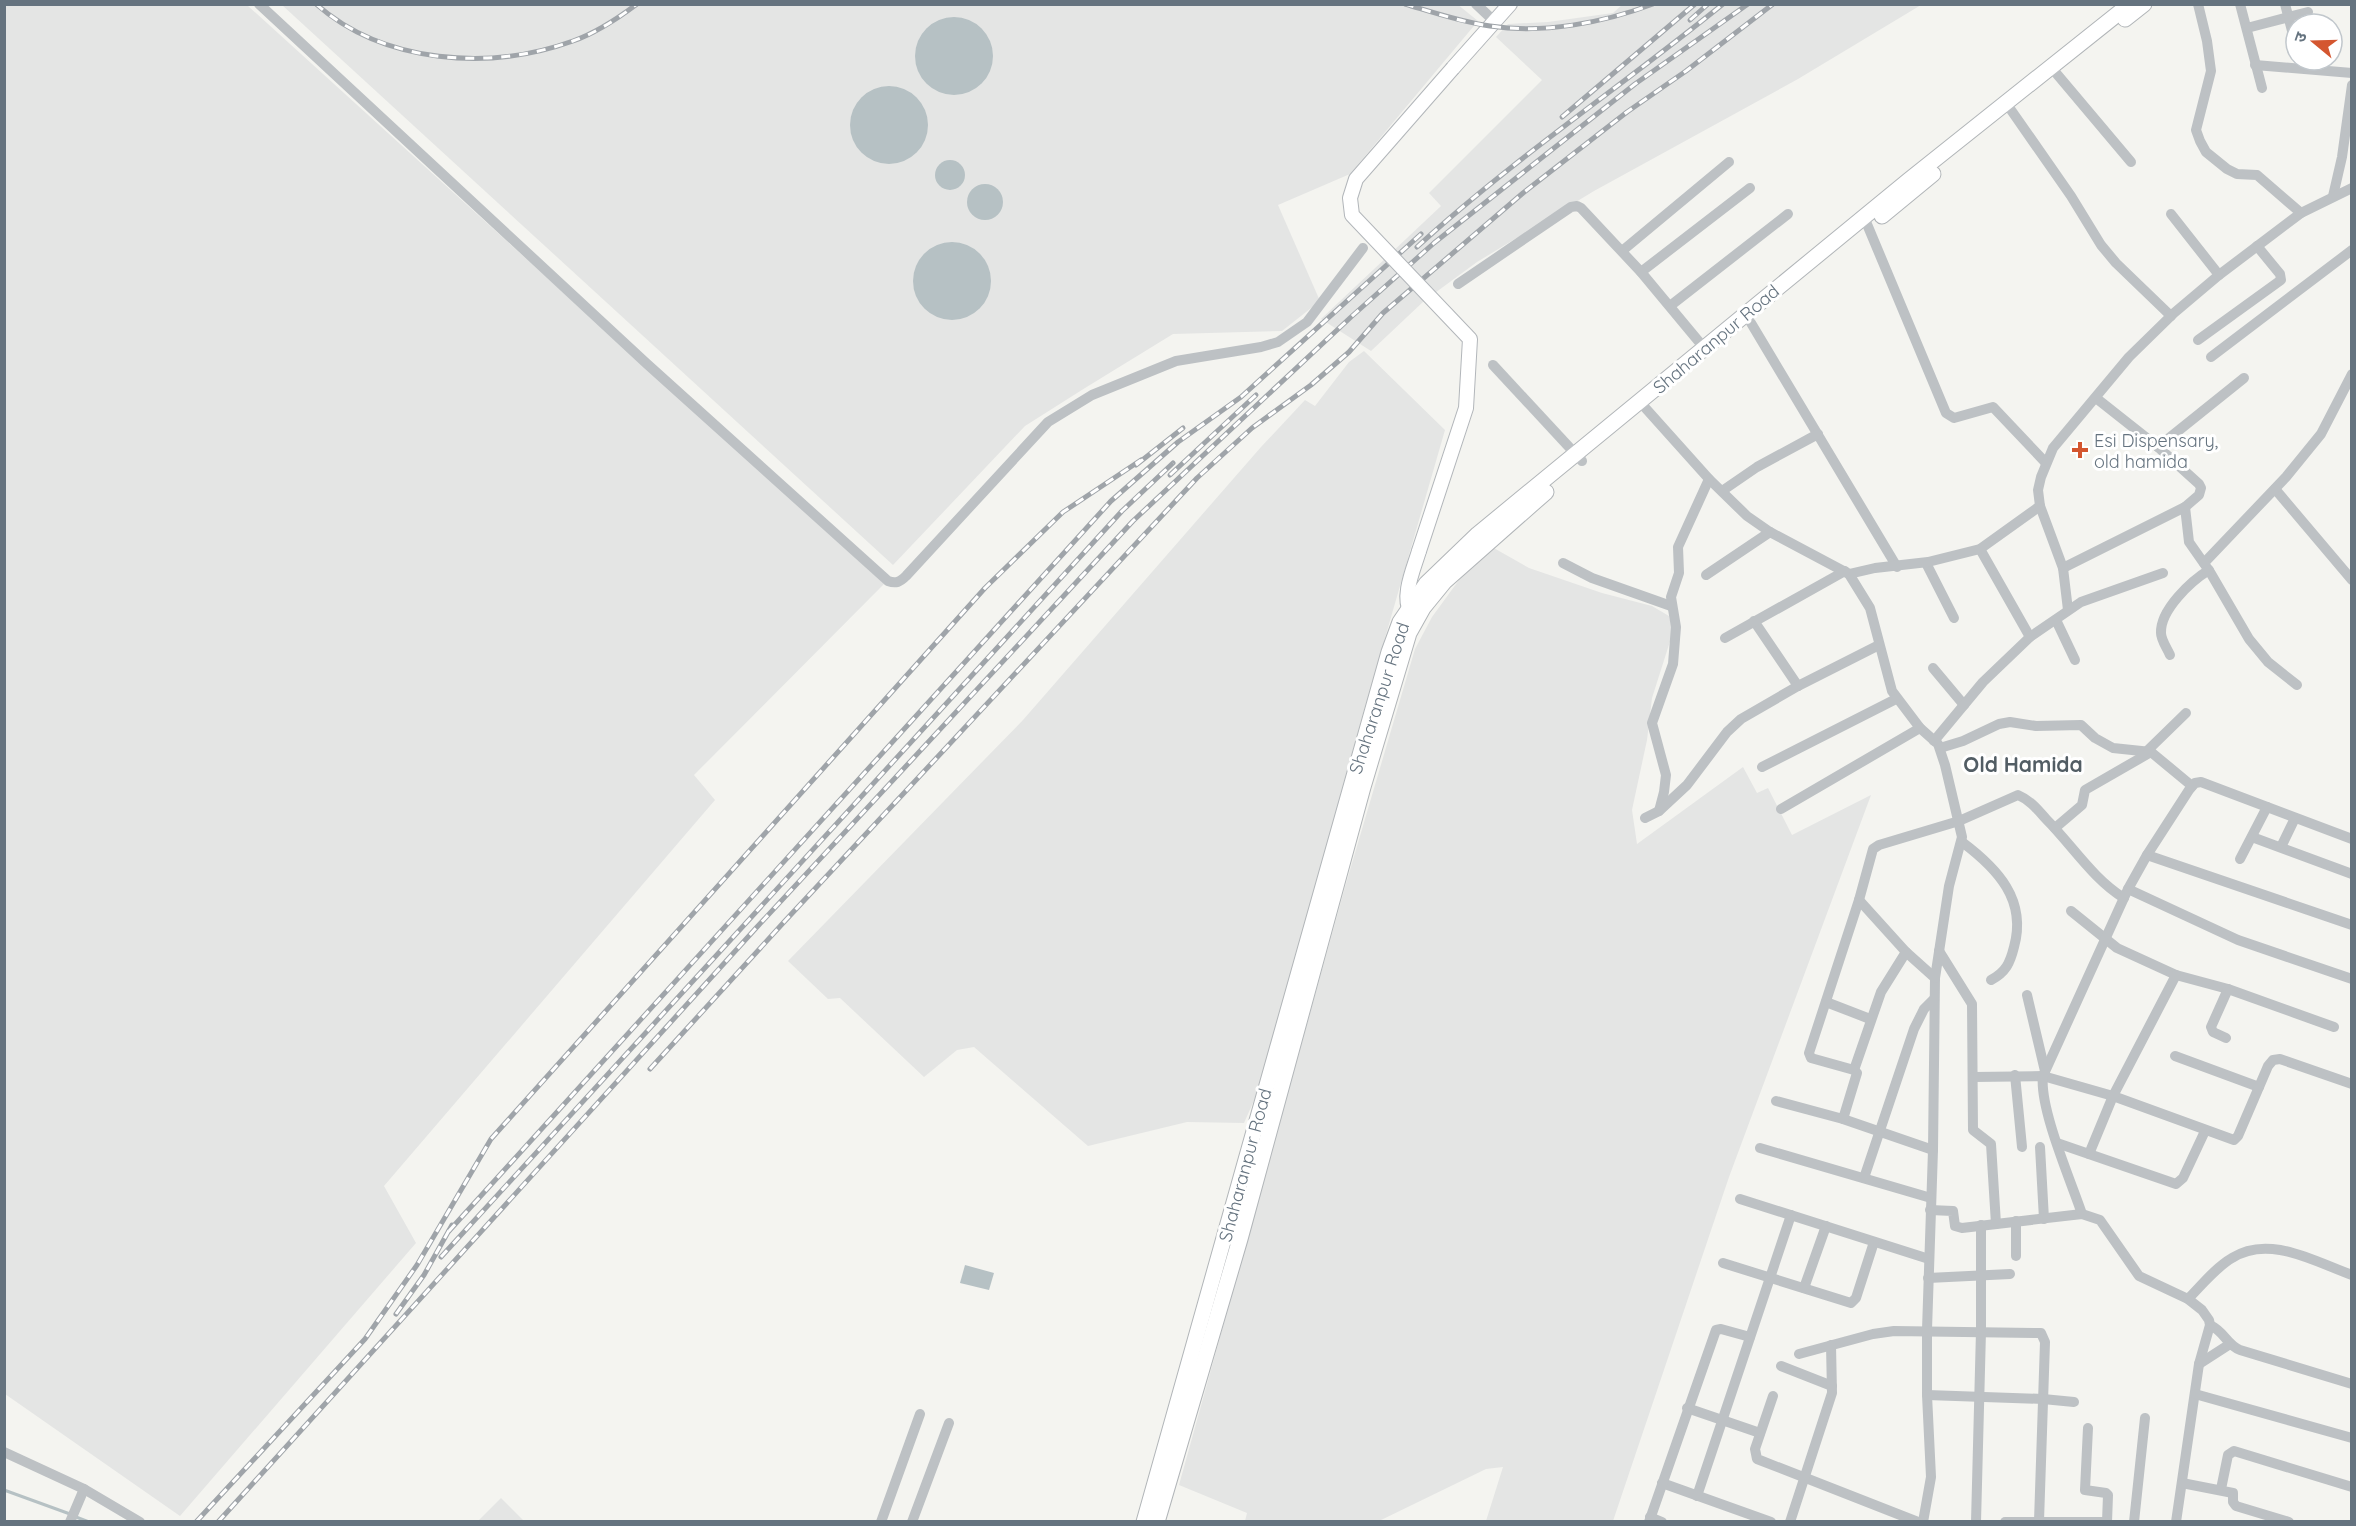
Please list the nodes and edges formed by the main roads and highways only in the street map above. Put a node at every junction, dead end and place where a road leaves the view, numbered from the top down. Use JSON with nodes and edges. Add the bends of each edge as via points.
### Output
{"nodes":[{"id":1,"x":1510,"y":4,"type":"edge"},
{"id":2,"x":2130,"y":4,"type":"edge"},
{"id":3,"x":2144,"y":4,"type":"edge"},
{"id":4,"x":1866,"y":222,"type":"junction"},
{"id":5,"x":1642,"y":406,"type":"junction"},
{"id":6,"x":1412,"y":615,"type":"junction"},
{"id":7,"x":1144,"y":1521,"type":"edge"},
{"id":8,"x":1157,"y":1521,"type":"edge"}],
"edges":[{"from":1,"to":6,"type":"main road","bridge":true,"via":[[1356,179],[1350,198],[1352,215],[1470,339],[1466,408],[1409,588]]},
{"from":2,"to":4,"type":"main road","name":"Shaharanpur Road"},
{"from":3,"to":4,"type":"main road","name":"Shaharanpur Road"},
{"from":4,"to":5,"type":"main road","name":"Shaharanpur Road","via":[[1705,349]]},
{"from":4,"to":5,"type":"main road","name":"Shaharanpur Road","via":[[1751,323]]},
{"from":5,"to":6,"type":"main road","name":"Shaharanpur Road","via":[[1579,458]]},
{"from":6,"to":7,"type":"main road","name":"Shaharanpur Road","via":[[1400,622],[1386,663]]},
{"from":6,"to":8,"type":"main road","name":"Shaharanpur Road","via":[[1240,1239]]}]}
